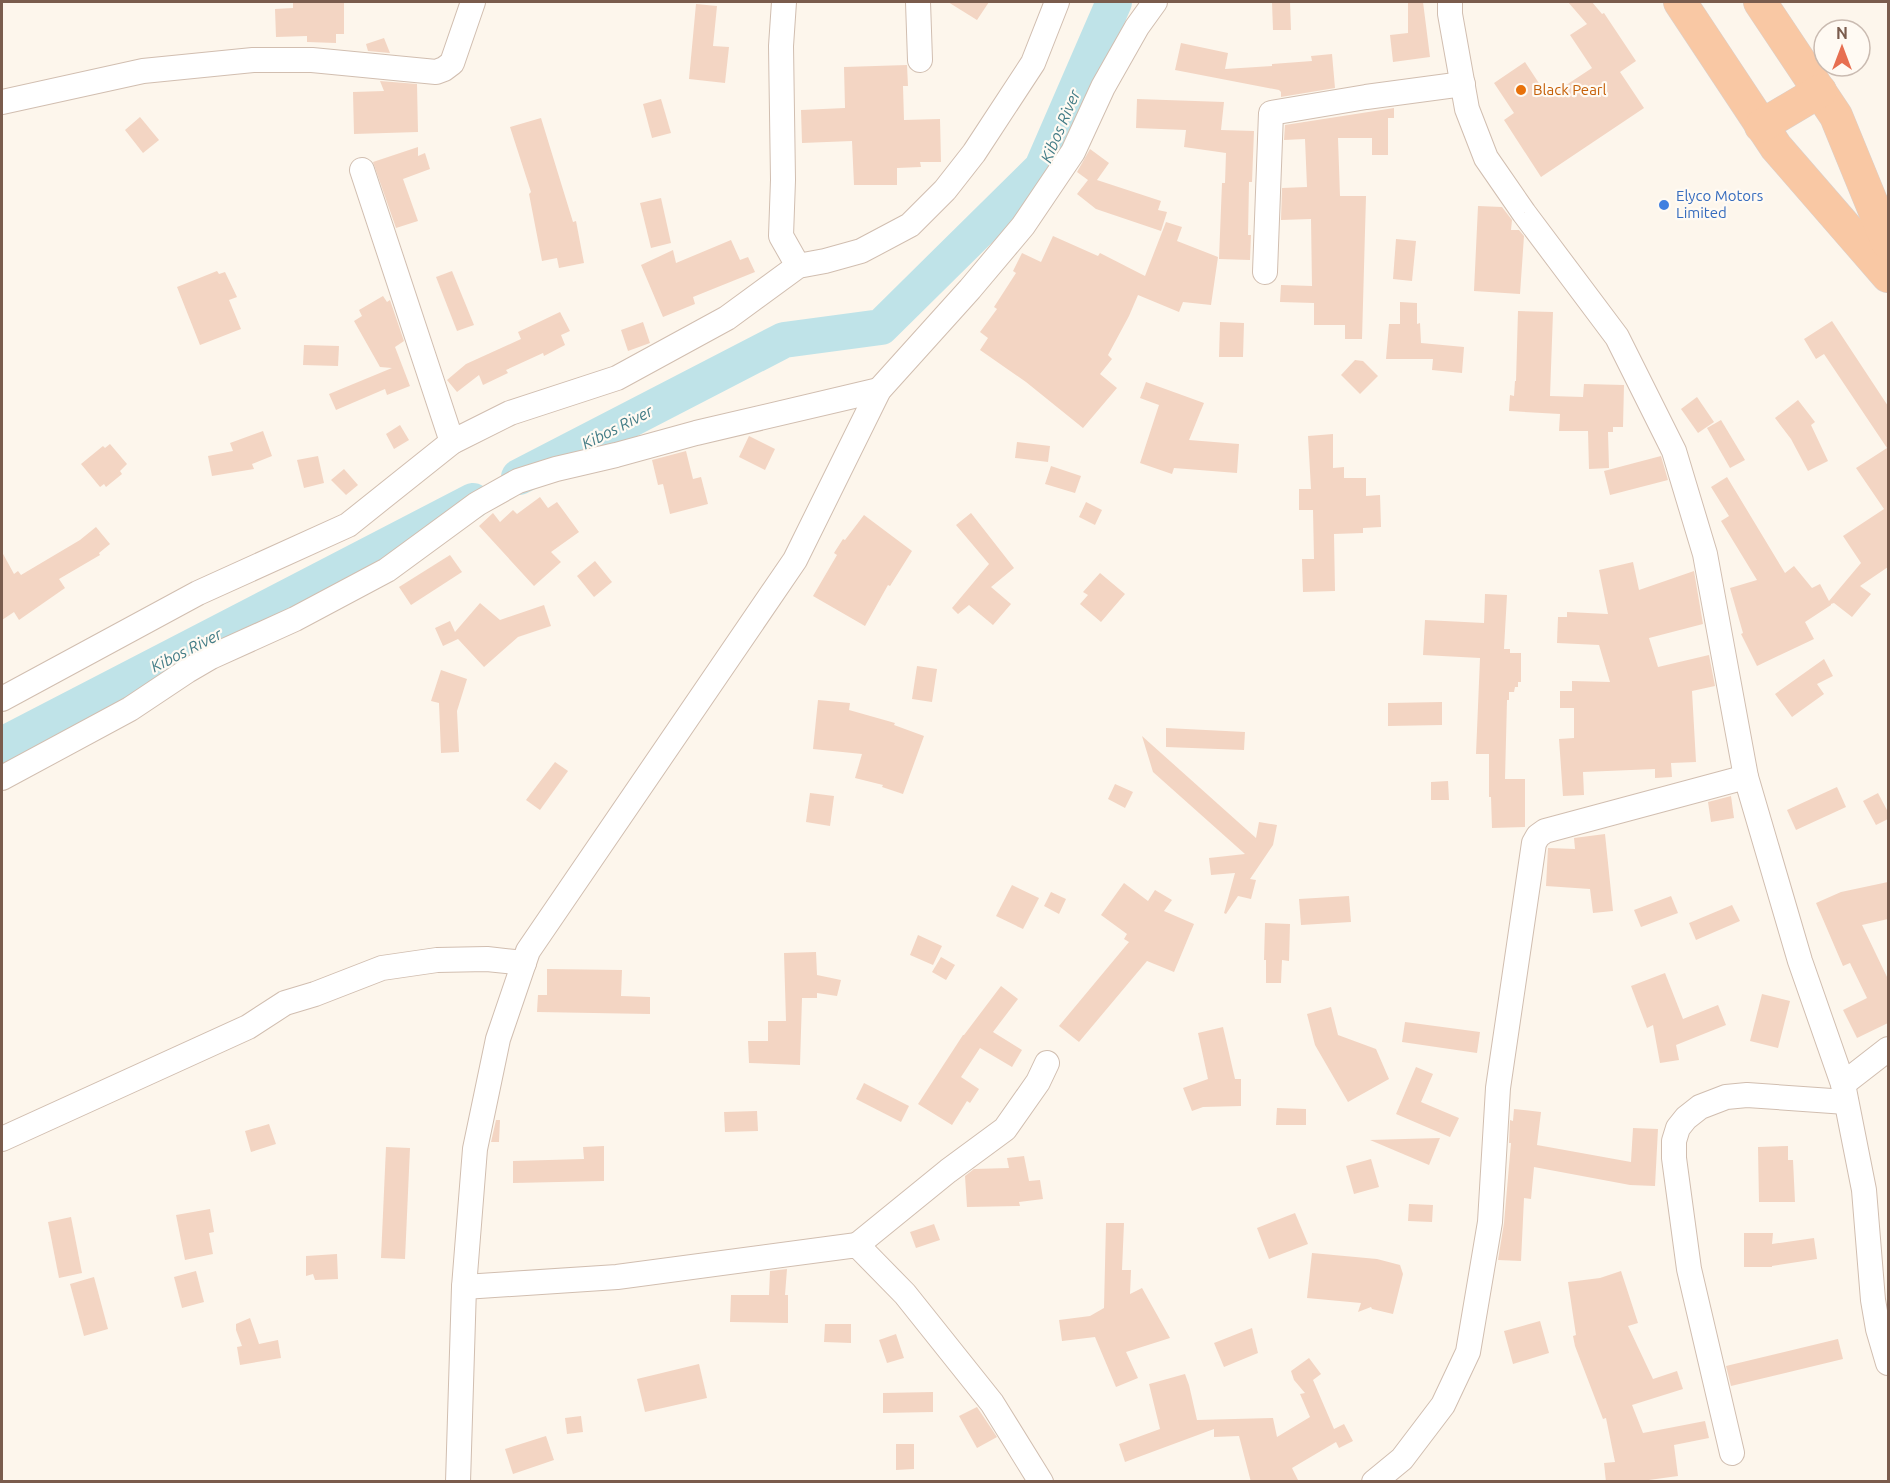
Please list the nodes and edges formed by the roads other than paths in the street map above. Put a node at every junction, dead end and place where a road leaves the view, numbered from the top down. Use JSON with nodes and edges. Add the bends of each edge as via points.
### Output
{"nodes":[{"id":1,"x":473,"y":2,"type":"edge"},
{"id":2,"x":784,"y":2,"type":"edge"},
{"id":3,"x":918,"y":2,"type":"edge"},
{"id":4,"x":1057,"y":2,"type":"edge"},
{"id":5,"x":1155,"y":2,"type":"edge"},
{"id":6,"x":1450,"y":2,"type":"edge"},
{"id":7,"x":1680,"y":2,"type":"edge"},
{"id":8,"x":1760,"y":2,"type":"edge"},
{"id":9,"x":920,"y":60,"type":"dead end"},
{"id":10,"x":1463,"y":84,"type":"junction"},
{"id":11,"x":1820,"y":91,"type":"junction"},
{"id":12,"x":2,"y":102,"type":"edge"},
{"id":13,"x":1761,"y":126,"type":"junction"},
{"id":14,"x":362,"y":170,"type":"dead end"},
{"id":15,"x":1888,"y":243,"type":"edge"},
{"id":16,"x":798,"y":266,"type":"junction"},
{"id":17,"x":1265,"y":272,"type":"dead end"},
{"id":18,"x":1888,"y":276,"type":"edge"},
{"id":19,"x":879,"y":390,"type":"junction"},
{"id":20,"x":452,"y":442,"type":"junction"},
{"id":21,"x":2,"y":699,"type":"edge"},
{"id":22,"x":1746,"y":777,"type":"junction"},
{"id":23,"x":2,"y":778,"type":"edge"},
{"id":24,"x":524,"y":963,"type":"junction"},
{"id":25,"x":1888,"y":1049,"type":"edge"},
{"id":26,"x":1047,"y":1063,"type":"dead end"},
{"id":27,"x":1844,"y":1093,"type":"junction"},
{"id":28,"x":2,"y":1139,"type":"edge"},
{"id":29,"x":857,"y":1245,"type":"junction"},
{"id":30,"x":464,"y":1287,"type":"junction"},
{"id":31,"x":1888,"y":1364,"type":"edge"},
{"id":32,"x":1732,"y":1453,"type":"dead end"},
{"id":33,"x":458,"y":1482,"type":"edge"},
{"id":34,"x":1041,"y":1482,"type":"edge"},
{"id":35,"x":1374,"y":1482,"type":"edge"}],
"edges":[{"from":1,"to":12,"type":"street","via":[[452,63],[436,72],[312,60],[253,60],[143,71]]},
{"from":2,"to":16,"type":"street","via":[[781,236]]},
{"from":3,"to":9,"type":"street"},
{"from":4,"to":16,"type":"street","via":[[1034,63],[945,190],[910,225],[861,251]]},
{"from":5,"to":19,"type":"street","via":[[1103,87],[1073,152],[1023,226]]},
{"from":6,"to":10,"type":"street"},
{"from":7,"to":13,"type":"highway"},
{"from":8,"to":11,"type":"highway"},
{"from":10,"to":17,"type":"street","via":[[1270,113]]},
{"from":10,"to":22,"type":"street","via":[[1467,109],[1486,158],[1617,337],[1674,450],[1705,554]]},
{"from":11,"to":13,"type":"highway"},
{"from":11,"to":15,"type":"highway","via":[[1836,116]]},
{"from":13,"to":18,"type":"highway"},
{"from":14,"to":20,"type":"street"},
{"from":16,"to":20,"type":"street","via":[[727,318],[617,378],[510,413]]},
{"from":19,"to":23,"type":"street","via":[[696,433],[519,481],[477,504],[387,570],[295,619],[211,657],[130,709]]},
{"from":19,"to":24,"type":"street","via":[[795,560],[528,951]]},
{"from":20,"to":21,"type":"street","via":[[348,525],[198,593]]},
{"from":22,"to":27,"type":"street"},
{"from":22,"to":35,"type":"street","via":[[1545,831],[1534,843],[1498,1088],[1490,1221],[1468,1352],[1443,1405],[1402,1459]]},
{"from":24,"to":28,"type":"street","via":[[437,960],[382,968],[285,1003],[248,1027]]},
{"from":24,"to":30,"type":"street","via":[[498,1039],[475,1149]]},
{"from":25,"to":27,"type":"street"},
{"from":26,"to":29,"type":"street","via":[[1005,1129]]},
{"from":27,"to":31,"type":"street","via":[[1864,1190],[1873,1300]]},
{"from":27,"to":32,"type":"street","via":[[1726,1097],[1700,1107],[1678,1128],[1674,1158],[1689,1269]]},
{"from":29,"to":30,"type":"street","via":[[617,1277]]},
{"from":29,"to":34,"type":"street","via":[[905,1294],[992,1403]]},
{"from":30,"to":33,"type":"street"}]}
